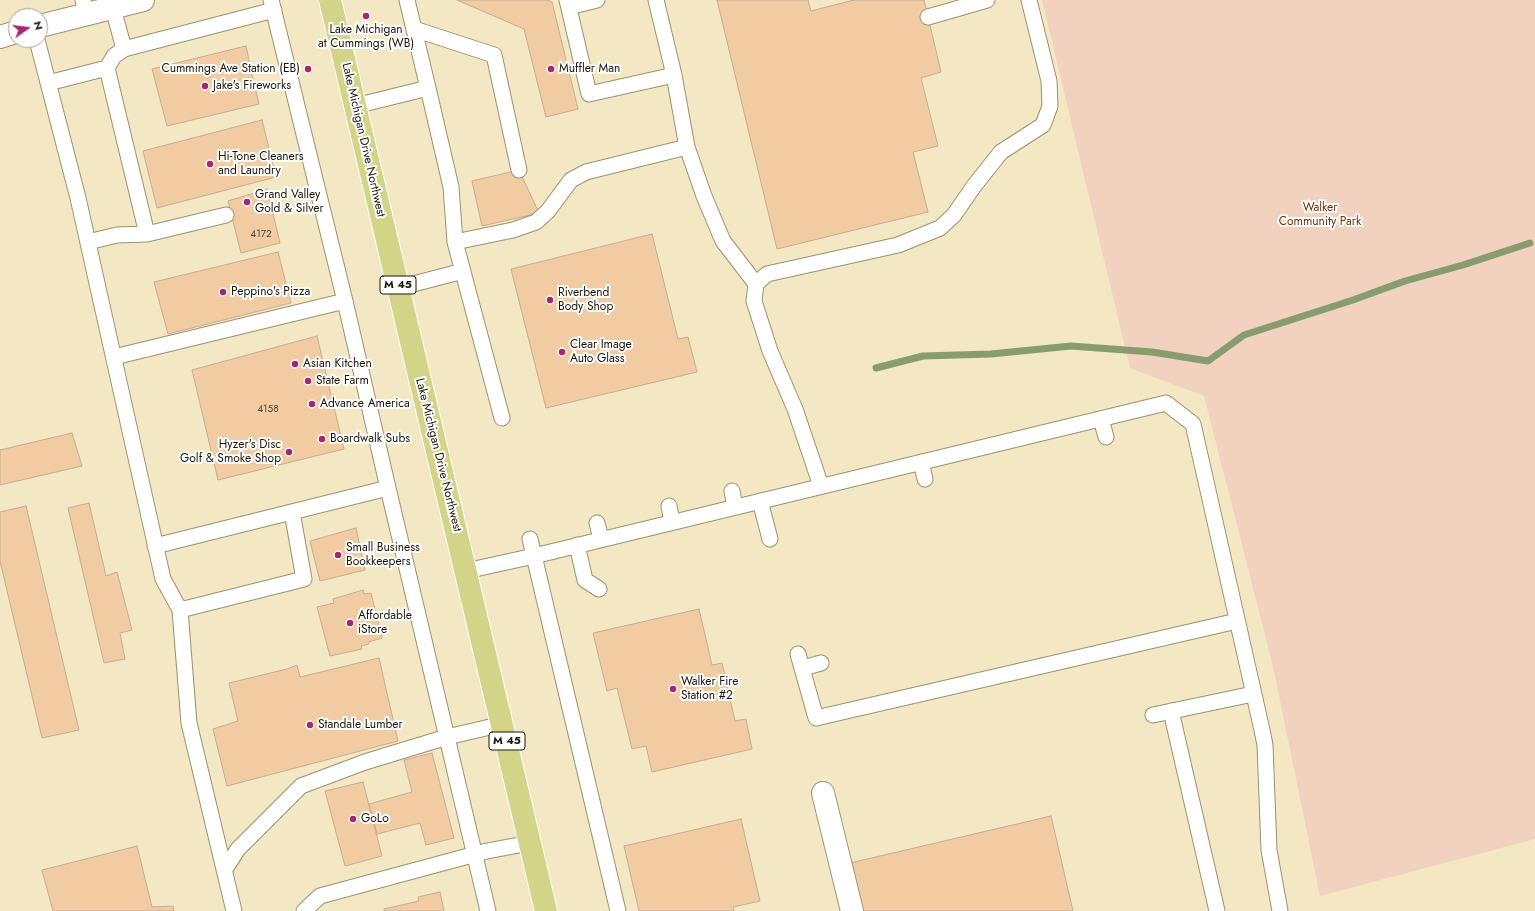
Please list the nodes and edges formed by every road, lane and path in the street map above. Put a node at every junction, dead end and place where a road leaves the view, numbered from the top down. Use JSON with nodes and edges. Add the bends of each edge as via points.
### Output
{"nodes":[{"id":1,"x":142,"y":0,"type":"edge"},
{"id":2,"x":330,"y":0,"type":"edge"},
{"id":3,"x":407,"y":0,"type":"edge"},
{"id":4,"x":597,"y":0,"type":"edge"},
{"id":5,"x":656,"y":0,"type":"edge"},
{"id":6,"x":987,"y":0,"type":"edge"},
{"id":7,"x":1029,"y":0,"type":"edge"},
{"id":8,"x":568,"y":3,"type":"edge"},
{"id":9,"x":272,"y":5,"type":"edge"},
{"id":10,"x":84,"y":7,"type":"edge"},
{"id":11,"x":113,"y":8,"type":"junction"},
{"id":12,"x":928,"y":17,"type":"dead end"},
{"id":13,"x":48,"y":23,"type":"edge"},
{"id":14,"x":414,"y":29,"type":"junction"},
{"id":15,"x":39,"y":48,"type":"edge"},
{"id":16,"x":124,"y":49,"type":"junction"},
{"id":17,"x":107,"y":68,"type":"junction"},
{"id":18,"x":674,"y":75,"type":"junction"},
{"id":19,"x":48,"y":82,"type":"junction"},
{"id":20,"x":428,"y":88,"type":"junction"},
{"id":21,"x":355,"y":106,"type":"junction"},
{"id":22,"x":687,"y":147,"type":"junction"},
{"id":23,"x":519,"y":170,"type":"dead end"},
{"id":24,"x":226,"y":215,"type":"dead end"},
{"id":25,"x":147,"y":234,"type":"junction"},
{"id":26,"x":88,"y":242,"type":"junction"},
{"id":27,"x":455,"y":242,"type":"junction"},
{"id":28,"x":463,"y":271,"type":"junction"},
{"id":29,"x":756,"y":284,"type":"junction"},
{"id":30,"x":398,"y":288,"type":"junction"},
{"id":31,"x":345,"y":301,"type":"junction"},
{"id":32,"x":114,"y":357,"type":"junction"},
{"id":33,"x":502,"y":418,"type":"dead end"},
{"id":34,"x":1101,"y":419,"type":"junction"},
{"id":35,"x":1106,"y":437,"type":"dead end"},
{"id":36,"x":921,"y":462,"type":"junction"},
{"id":37,"x":925,"y":479,"type":"dead end"},
{"id":38,"x":821,"y":486,"type":"junction"},
{"id":39,"x":388,"y":488,"type":"junction"},
{"id":40,"x":732,"y":491,"type":"dead end"},
{"id":41,"x":760,"y":501,"type":"junction"},
{"id":42,"x":669,"y":506,"type":"dead end"},
{"id":43,"x":736,"y":507,"type":"junction"},
{"id":44,"x":292,"y":512,"type":"junction"},
{"id":45,"x":672,"y":522,"type":"junction"},
{"id":46,"x":597,"y":523,"type":"dead end"},
{"id":47,"x":530,"y":539,"type":"dead end"},
{"id":48,"x":601,"y":539,"type":"junction"},
{"id":49,"x":770,"y":539,"type":"dead end"},
{"id":50,"x":577,"y":545,"type":"junction"},
{"id":51,"x":155,"y":546,"type":"junction"},
{"id":52,"x":534,"y":556,"type":"junction"},
{"id":53,"x":466,"y":571,"type":"junction"},
{"id":54,"x":599,"y":589,"type":"dead end"},
{"id":55,"x":180,"y":610,"type":"junction"},
{"id":56,"x":1237,"y":621,"type":"junction"},
{"id":57,"x":798,"y":654,"type":"dead end"},
{"id":58,"x":821,"y":663,"type":"dead end"},
{"id":59,"x":803,"y":668,"type":"junction"},
{"id":60,"x":1253,"y":694,"type":"junction"},
{"id":61,"x":1171,"y":711,"type":"junction"},
{"id":62,"x":1152,"y":715,"type":"dead end"},
{"id":63,"x":503,"y":724,"type":"junction"},
{"id":64,"x":447,"y":737,"type":"junction"},
{"id":65,"x":828,"y":790,"type":"dead end"},
{"id":66,"x":530,"y":843,"type":"junction"},
{"id":67,"x":475,"y":855,"type":"junction"},
{"id":68,"x":224,"y":868,"type":"junction"},
{"id":69,"x":234,"y":911,"type":"edge"},
{"id":70,"x":304,"y":911,"type":"edge"},
{"id":71,"x":488,"y":911,"type":"edge"},
{"id":72,"x":546,"y":911,"type":"edge"},
{"id":73,"x":618,"y":911,"type":"edge"},
{"id":74,"x":852,"y":911,"type":"edge"},
{"id":75,"x":1217,"y":911,"type":"edge"},
{"id":76,"x":1280,"y":911,"type":"edge"}],
"edges":[{"from":1,"to":11,"type":"street"},
{"from":2,"to":21,"type":"highway","name":"Lake Michigan Drive Northwest","number":"M 45"},
{"from":3,"to":14,"type":"lane"},
{"from":4,"to":8,"type":"lane"},
{"from":5,"to":18,"type":"lane"},
{"from":6,"to":12,"type":"lane"},
{"from":7,"to":29,"type":"lane","via":[[1049,81],[1050,106],[1043,124],[1001,152],[954,215],[940,228],[898,245],[767,274]]},
{"from":8,"to":18,"type":"lane","via":[[590,94]]},
{"from":9,"to":16,"type":"lane"},
{"from":9,"to":31,"type":"lane"},
{"from":10,"to":11,"type":"street"},
{"from":10,"to":13,"type":"street"},
{"from":11,"to":16,"type":"lane"},
{"from":14,"to":20,"type":"lane"},
{"from":14,"to":23,"type":"lane","via":[[494,55]]},
{"from":15,"to":19,"type":"lane"},
{"from":16,"to":17,"type":"lane","via":[[114,56]]},
{"from":17,"to":19,"type":"lane"},
{"from":17,"to":25,"type":"lane"},
{"from":18,"to":22,"type":"lane"},
{"from":19,"to":26,"type":"lane"},
{"from":20,"to":21,"type":"lane"},
{"from":20,"to":27,"type":"lane","via":[[451,187]]},
{"from":21,"to":30,"type":"highway","name":"Lake Michigan Drive Northwest","number":"M 45"},
{"from":22,"to":27,"type":"lane","via":[[586,172],[571,180],[548,211],[536,222],[513,230]]},
{"from":22,"to":29,"type":"lane","via":[[723,241]]},
{"from":24,"to":25,"type":"lane"},
{"from":25,"to":26,"type":"lane","via":[[117,235]]},
{"from":26,"to":32,"type":"lane"},
{"from":27,"to":28,"type":"lane"},
{"from":28,"to":30,"type":"lane"},
{"from":28,"to":33,"type":"lane"},
{"from":29,"to":38,"type":"lane","via":[[754,301]]},
{"from":30,"to":53,"type":"highway","name":"Lake Michigan Drive Northwest","number":"M 45"},
{"from":31,"to":32,"type":"lane"},
{"from":31,"to":39,"type":"lane"},
{"from":32,"to":51,"type":"lane"},
{"from":34,"to":35,"type":"lane"},
{"from":34,"to":36,"type":"lane"},
{"from":34,"to":56,"type":"lane","via":[[1166,403],[1192,424]]},
{"from":36,"to":37,"type":"lane"},
{"from":36,"to":38,"type":"lane"},
{"from":38,"to":41,"type":"lane"},
{"from":39,"to":44,"type":"lane"},
{"from":39,"to":64,"type":"lane"},
{"from":40,"to":43,"type":"lane"},
{"from":41,"to":43,"type":"lane"},
{"from":41,"to":49,"type":"lane"},
{"from":42,"to":45,"type":"lane"},
{"from":43,"to":45,"type":"lane"},
{"from":44,"to":51,"type":"lane"},
{"from":44,"to":55,"type":"lane","via":[[304,580]]},
{"from":45,"to":48,"type":"lane"},
{"from":46,"to":48,"type":"lane"},
{"from":47,"to":52,"type":"lane"},
{"from":48,"to":50,"type":"lane"},
{"from":50,"to":52,"type":"lane"},
{"from":50,"to":54,"type":"lane","via":[[585,580]]},
{"from":51,"to":55,"type":"lane","via":[[162,579]]},
{"from":52,"to":53,"type":"lane"},
{"from":52,"to":73,"type":"lane"},
{"from":53,"to":63,"type":"highway","name":"Lake Michigan Drive Northwest","number":"M 45"},
{"from":55,"to":68,"type":"lane","via":[[189,723]]},
{"from":56,"to":59,"type":"lane","via":[[816,718]]},
{"from":56,"to":60,"type":"lane"},
{"from":57,"to":59,"type":"lane"},
{"from":58,"to":59,"type":"lane"},
{"from":60,"to":61,"type":"lane"},
{"from":60,"to":76,"type":"lane","via":[[1265,745],[1269,850]]},
{"from":61,"to":62,"type":"lane"},
{"from":61,"to":75,"type":"lane"},
{"from":63,"to":64,"type":"lane"},
{"from":63,"to":66,"type":"highway","name":"Lake Michigan Drive Northwest","number":"M 45"},
{"from":64,"to":67,"type":"lane"},
{"from":64,"to":68,"type":"lane","via":[[365,762],[301,786],[238,849]]},
{"from":65,"to":74,"type":"street"},
{"from":66,"to":67,"type":"lane"},
{"from":66,"to":72,"type":"highway","name":"Lake Michigan Drive Northwest","number":"M 45"},
{"from":67,"to":70,"type":"lane","via":[[320,896]]},
{"from":67,"to":71,"type":"lane"},
{"from":68,"to":69,"type":"lane"}]}
